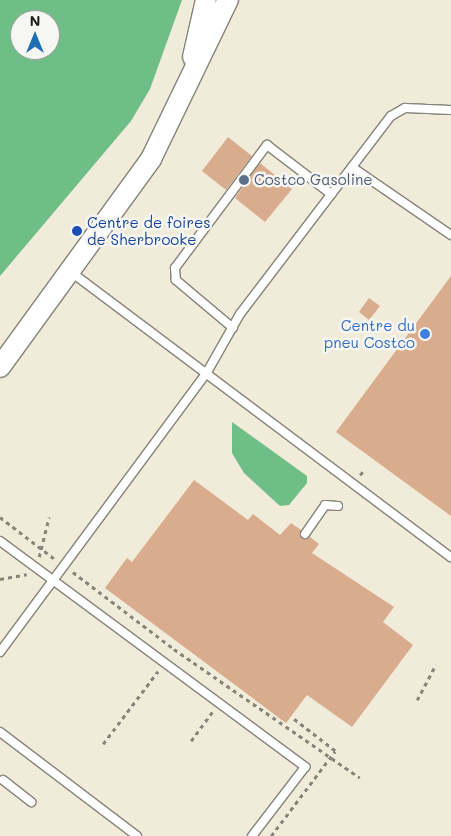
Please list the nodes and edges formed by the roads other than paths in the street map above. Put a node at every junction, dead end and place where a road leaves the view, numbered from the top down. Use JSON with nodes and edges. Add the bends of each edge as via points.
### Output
{"nodes":[{"id":1,"x":206,"y":0,"type":"edge"},
{"id":2,"x":228,"y":0,"type":"edge"},
{"id":3,"x":185,"y":93,"type":"junction"},
{"id":4,"x":451,"y":110,"type":"edge"},
{"id":5,"x":352,"y":167,"type":"junction"},
{"id":6,"x":331,"y":194,"type":"junction"},
{"id":7,"x":451,"y":236,"type":"edge"},
{"id":8,"x":70,"y":272,"type":"junction"},
{"id":9,"x":232,"y":328,"type":"junction"},
{"id":10,"x":0,"y":367,"type":"edge"},
{"id":11,"x":206,"y":374,"type":"junction"},
{"id":12,"x":338,"y":506,"type":"dead end"},
{"id":13,"x":305,"y":534,"type":"dead end"},
{"id":14,"x":0,"y":541,"type":"edge"},
{"id":15,"x":451,"y":557,"type":"edge"},
{"id":16,"x":52,"y":579,"type":"junction"},
{"id":17,"x":0,"y":652,"type":"edge"},
{"id":18,"x":0,"y":732,"type":"edge"},
{"id":19,"x":1,"y":781,"type":"edge"},
{"id":20,"x":31,"y":802,"type":"dead end"},
{"id":21,"x":137,"y":836,"type":"edge"},
{"id":22,"x":252,"y":836,"type":"edge"}],
"edges":[{"from":1,"to":3,"type":"street"},
{"from":2,"to":3,"type":"street"},
{"from":3,"to":8,"type":"street","via":[[148,164]]},
{"from":4,"to":5,"type":"lane","via":[[411,108],[395,112]]},
{"from":5,"to":6,"type":"lane"},
{"from":5,"to":7,"type":"lane"},
{"from":6,"to":9,"type":"lane"},
{"from":6,"to":9,"type":"lane","via":[[267,146],[175,268],[176,280]]},
{"from":8,"to":10,"type":"street"},
{"from":8,"to":11,"type":"lane"},
{"from":9,"to":11,"type":"lane"},
{"from":11,"to":15,"type":"lane"},
{"from":11,"to":16,"type":"lane"},
{"from":12,"to":13,"type":"lane","via":[[325,505]]},
{"from":14,"to":16,"type":"lane"},
{"from":16,"to":17,"type":"lane"},
{"from":16,"to":22,"type":"lane","via":[[305,767]]},
{"from":18,"to":21,"type":"lane"},
{"from":19,"to":20,"type":"lane"}]}
